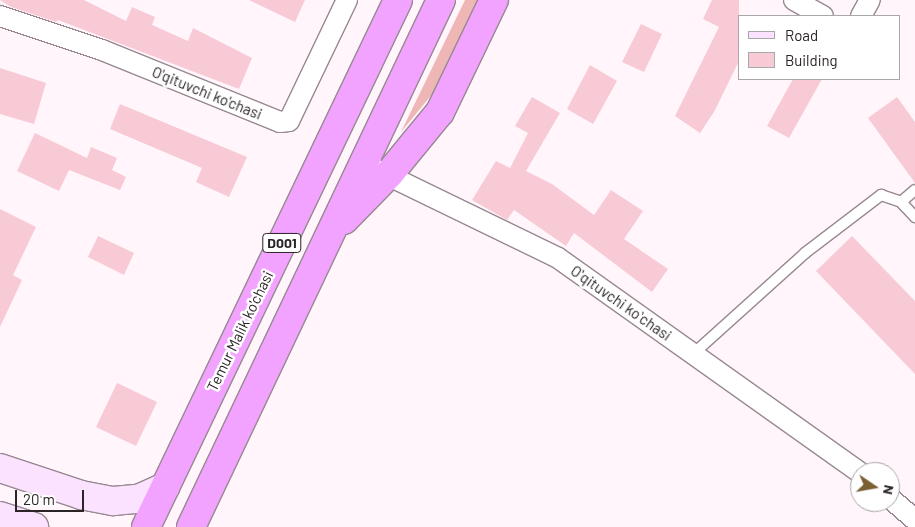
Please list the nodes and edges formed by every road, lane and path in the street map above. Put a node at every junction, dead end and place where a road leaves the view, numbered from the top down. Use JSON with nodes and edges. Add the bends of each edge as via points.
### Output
{"nodes":[{"id":1,"x":347,"y":0,"type":"edge"},
{"id":2,"x":398,"y":0,"type":"edge"},
{"id":3,"x":441,"y":0,"type":"edge"},
{"id":4,"x":494,"y":0,"type":"edge"},
{"id":5,"x":794,"y":0,"type":"edge"},
{"id":6,"x":870,"y":0,"type":"edge"},
{"id":7,"x":821,"y":15,"type":"edge"},
{"id":8,"x":862,"y":15,"type":"edge"},
{"id":9,"x":0,"y":16,"type":"edge"},
{"id":10,"x":363,"y":164,"type":"junction"},
{"id":11,"x":389,"y":174,"type":"junction"},
{"id":12,"x":915,"y":190,"type":"edge"},
{"id":13,"x":901,"y":202,"type":"junction"},
{"id":14,"x":915,"y":217,"type":"edge"},
{"id":15,"x":330,"y":235,"type":"junction"},
{"id":16,"x":693,"y":354,"type":"junction"},
{"id":17,"x":850,"y":466,"type":"edge"},
{"id":18,"x":0,"y":468,"type":"edge"},
{"id":19,"x":165,"y":487,"type":"junction"},
{"id":20,"x":900,"y":507,"type":"edge"},
{"id":21,"x":0,"y":516,"type":"edge"},
{"id":22,"x":915,"y":520,"type":"edge"},
{"id":23,"x":34,"y":527,"type":"edge"},
{"id":24,"x":146,"y":527,"type":"edge"},
{"id":25,"x":191,"y":527,"type":"edge"}],
"edges":[{"from":1,"to":9,"type":"street","name":"O'qituvchi ko'chasi","via":[[289,121],[280,122],[102,50]]},
{"from":2,"to":19,"type":"highway","name":"Temur Malik ko'chasi","number":"D001"},
{"from":3,"to":10,"type":"highway","number":"D001"},
{"from":4,"to":11,"type":"highway","via":[[440,112]]},
{"from":5,"to":7,"type":"street"},
{"from":6,"to":8,"type":"street"},
{"from":10,"to":11,"type":"street","name":"Oʻqituvchi koʻchasi"},
{"from":10,"to":15,"type":"highway","number":"D001"},
{"from":11,"to":15,"type":"highway"},
{"from":11,"to":16,"type":"street","name":"Oʻqituvchi koʻchasi","via":[[558,258]]},
{"from":12,"to":13,"type":"lane"},
{"from":13,"to":14,"type":"lane"},
{"from":13,"to":16,"type":"lane","via":[[881,195],[805,253]]},
{"from":15,"to":25,"type":"highway","number":"D001"},
{"from":16,"to":17,"type":"street","name":"Oʻqituvchi koʻchasi"},
{"from":18,"to":19,"type":"main road","via":[[81,495],[113,501],[138,499]]},
{"from":19,"to":24,"type":"highway","name":"Temur Malik ko'chasi","number":"D001"},
{"from":20,"to":22,"type":"street"},
{"from":21,"to":23,"type":"main road"}]}
